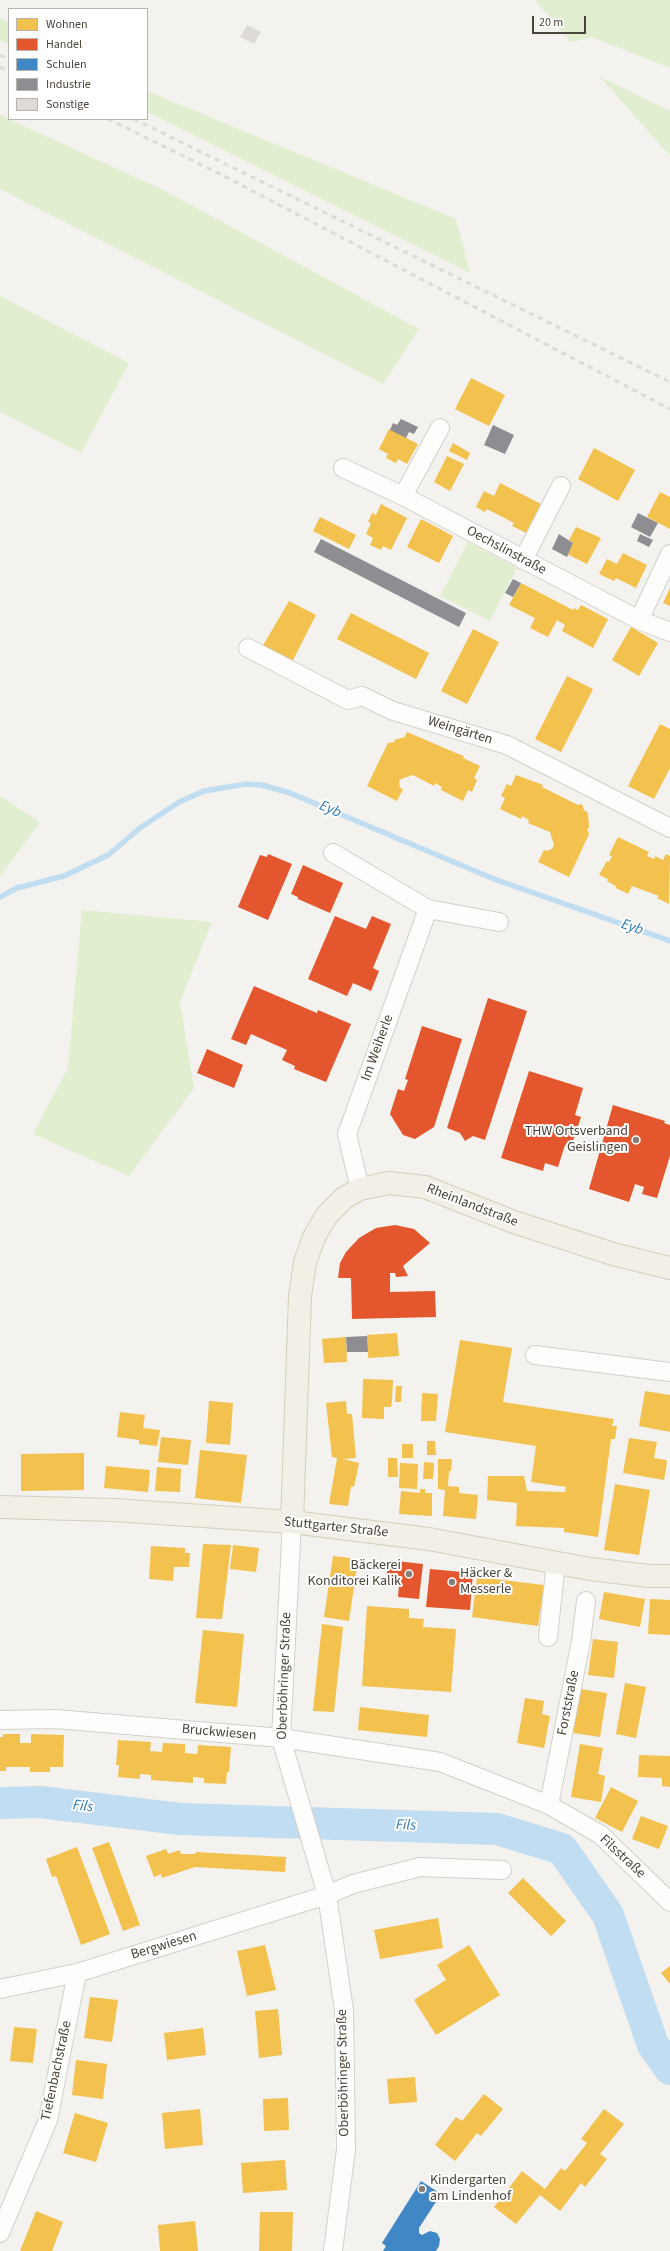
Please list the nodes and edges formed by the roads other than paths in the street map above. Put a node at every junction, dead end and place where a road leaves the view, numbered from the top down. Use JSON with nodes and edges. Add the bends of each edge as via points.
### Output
{"nodes":[{"id":1,"x":440,"y":428,"type":"dead end"},
{"id":2,"x":343,"y":468,"type":"dead end"},
{"id":3,"x":561,"y":486,"type":"dead end"},
{"id":4,"x":403,"y":496,"type":"junction"},
{"id":5,"x":670,"y":554,"type":"edge"},
{"id":6,"x":524,"y":560,"type":"junction"},
{"id":7,"x":639,"y":620,"type":"junction"},
{"id":8,"x":670,"y":632,"type":"edge"},
{"id":9,"x":248,"y":648,"type":"dead end"},
{"id":10,"x":670,"y":828,"type":"edge"},
{"id":11,"x":333,"y":853,"type":"dead end"},
{"id":12,"x":428,"y":909,"type":"junction"},
{"id":13,"x":499,"y":922,"type":"dead end"},
{"id":14,"x":360,"y":1189,"type":"junction"},
{"id":15,"x":670,"y":1268,"type":"edge"},
{"id":16,"x":535,"y":1355,"type":"dead end"},
{"id":17,"x":670,"y":1372,"type":"edge"},
{"id":18,"x":0,"y":1507,"type":"edge"},
{"id":19,"x":292,"y":1522,"type":"junction"},
{"id":20,"x":556,"y":1562,"type":"junction"},
{"id":21,"x":670,"y":1576,"type":"edge"},
{"id":22,"x":586,"y":1601,"type":"dead end"},
{"id":23,"x":548,"y":1637,"type":"dead end"},
{"id":24,"x":0,"y":1720,"type":"edge"},
{"id":25,"x":280,"y":1738,"type":"junction"},
{"id":26,"x":549,"y":1805,"type":"junction"},
{"id":27,"x":502,"y":1870,"type":"dead end"},
{"id":28,"x":327,"y":1895,"type":"junction"},
{"id":29,"x":670,"y":1902,"type":"edge"},
{"id":30,"x":77,"y":1973,"type":"junction"},
{"id":31,"x":0,"y":1989,"type":"edge"},
{"id":32,"x":0,"y":2233,"type":"edge"},
{"id":33,"x":333,"y":2251,"type":"edge"}],
"edges":[{"from":1,"to":4,"type":"street"},
{"from":2,"to":4,"type":"street","name":"Oechslinstraße"},
{"from":3,"to":6,"type":"street"},
{"from":4,"to":6,"type":"street","name":"Oechslinstraße"},
{"from":5,"to":7,"type":"street"},
{"from":6,"to":7,"type":"street","name":"Oechslinstraße"},
{"from":7,"to":8,"type":"street","name":"Oechslinstraße"},
{"from":9,"to":10,"type":"street","name":"Weingärten","via":[[348,700],[362,696],[393,711],[507,745]]},
{"from":11,"to":12,"type":"street"},
{"from":12,"to":13,"type":"street"},
{"from":12,"to":14,"type":"street","name":"Im Weiherle","via":[[347,1134]]},
{"from":14,"to":15,"type":"main road","name":"Rheinlandstraße","via":[[389,1183],[425,1187],[514,1222],[613,1254]]},
{"from":14,"to":19,"type":"main road","name":"Rheinlandstraße","via":[[344,1198],[326,1214],[305,1262],[297,1336]]},
{"from":16,"to":17,"type":"street"},
{"from":18,"to":19,"type":"main road","name":"Stuttgarter Straße","via":[[114,1510]]},
{"from":19,"to":20,"type":"main road","name":"Stuttgarter Straße","via":[[429,1539]]},
{"from":19,"to":25,"type":"street","name":"Oberböhringer Straße"},
{"from":20,"to":21,"type":"main road","name":"Stuttgarter Straße","via":[[627,1573]]},
{"from":20,"to":23,"type":"street"},
{"from":22,"to":26,"type":"street","name":"Forststraße","via":[[581,1641]]},
{"from":24,"to":25,"type":"street","name":"Bruckwiesen","via":[[55,1719]]},
{"from":25,"to":26,"type":"street","name":"Bruckwiesen","via":[[440,1762]]},
{"from":25,"to":28,"type":"street","name":"Oberböhringer Straße"},
{"from":26,"to":29,"type":"street","name":"Filsstraße","via":[[601,1836]]},
{"from":27,"to":28,"type":"street","via":[[420,1867],[353,1884]]},
{"from":28,"to":30,"type":"street","name":"Bergwiesen"},
{"from":28,"to":33,"type":"street","name":"Oberböhringer Straße","via":[[344,2010],[346,2149]]},
{"from":30,"to":31,"type":"street","name":"Bergwiesen"},
{"from":30,"to":32,"type":"street","name":"Tiefenbachstraße","via":[[48,2120]]}]}
